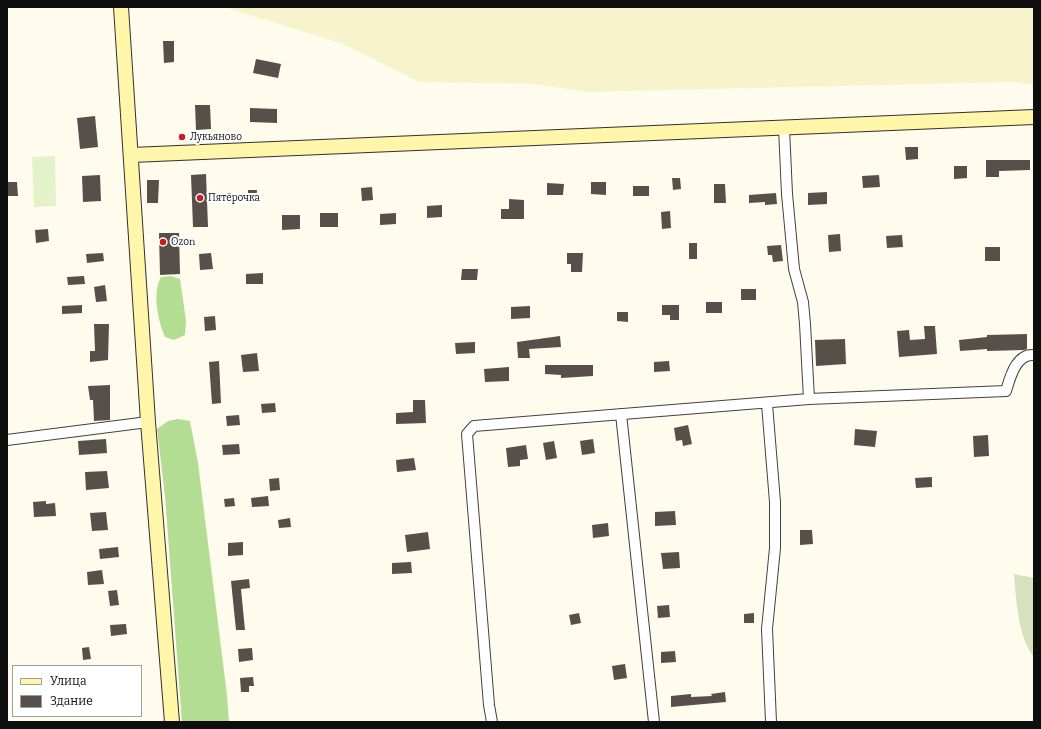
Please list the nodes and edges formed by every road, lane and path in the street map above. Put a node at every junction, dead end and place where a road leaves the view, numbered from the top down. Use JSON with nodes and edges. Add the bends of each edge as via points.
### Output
{"nodes":[{"id":1,"x":121,"y":7,"type":"edge"},
{"id":2,"x":1034,"y":117,"type":"edge"},
{"id":3,"x":784,"y":128,"type":"junction"},
{"id":4,"x":131,"y":155,"type":"junction"},
{"id":5,"x":1034,"y":355,"type":"edge"},
{"id":6,"x":809,"y":399,"type":"junction"},
{"id":7,"x":767,"y":404,"type":"junction"},
{"id":8,"x":621,"y":414,"type":"junction"},
{"id":9,"x":148,"y":422,"type":"junction"},
{"id":10,"x":7,"y":440,"type":"edge"},
{"id":11,"x":172,"y":722,"type":"edge"},
{"id":12,"x":492,"y":722,"type":"edge"},
{"id":13,"x":654,"y":722,"type":"edge"},
{"id":14,"x":771,"y":722,"type":"edge"}],
"edges":[{"from":1,"to":4,"type":"street"},
{"from":2,"to":3,"type":"street"},
{"from":3,"to":4,"type":"street"},
{"from":3,"to":6,"type":"street","via":[[792,254],[805,324]]},
{"from":4,"to":9,"type":"street"},
{"from":5,"to":6,"type":"street","via":[[1022,359],[1011,373],[1006,391]]},
{"from":6,"to":7,"type":"street"},
{"from":7,"to":8,"type":"street"},
{"from":7,"to":14,"type":"street","via":[[775,502],[775,548],[767,628]]},
{"from":8,"to":12,"type":"street","via":[[474,426],[467,434]]},
{"from":8,"to":13,"type":"street"},
{"from":9,"to":10,"type":"street"},
{"from":9,"to":11,"type":"street"}]}
